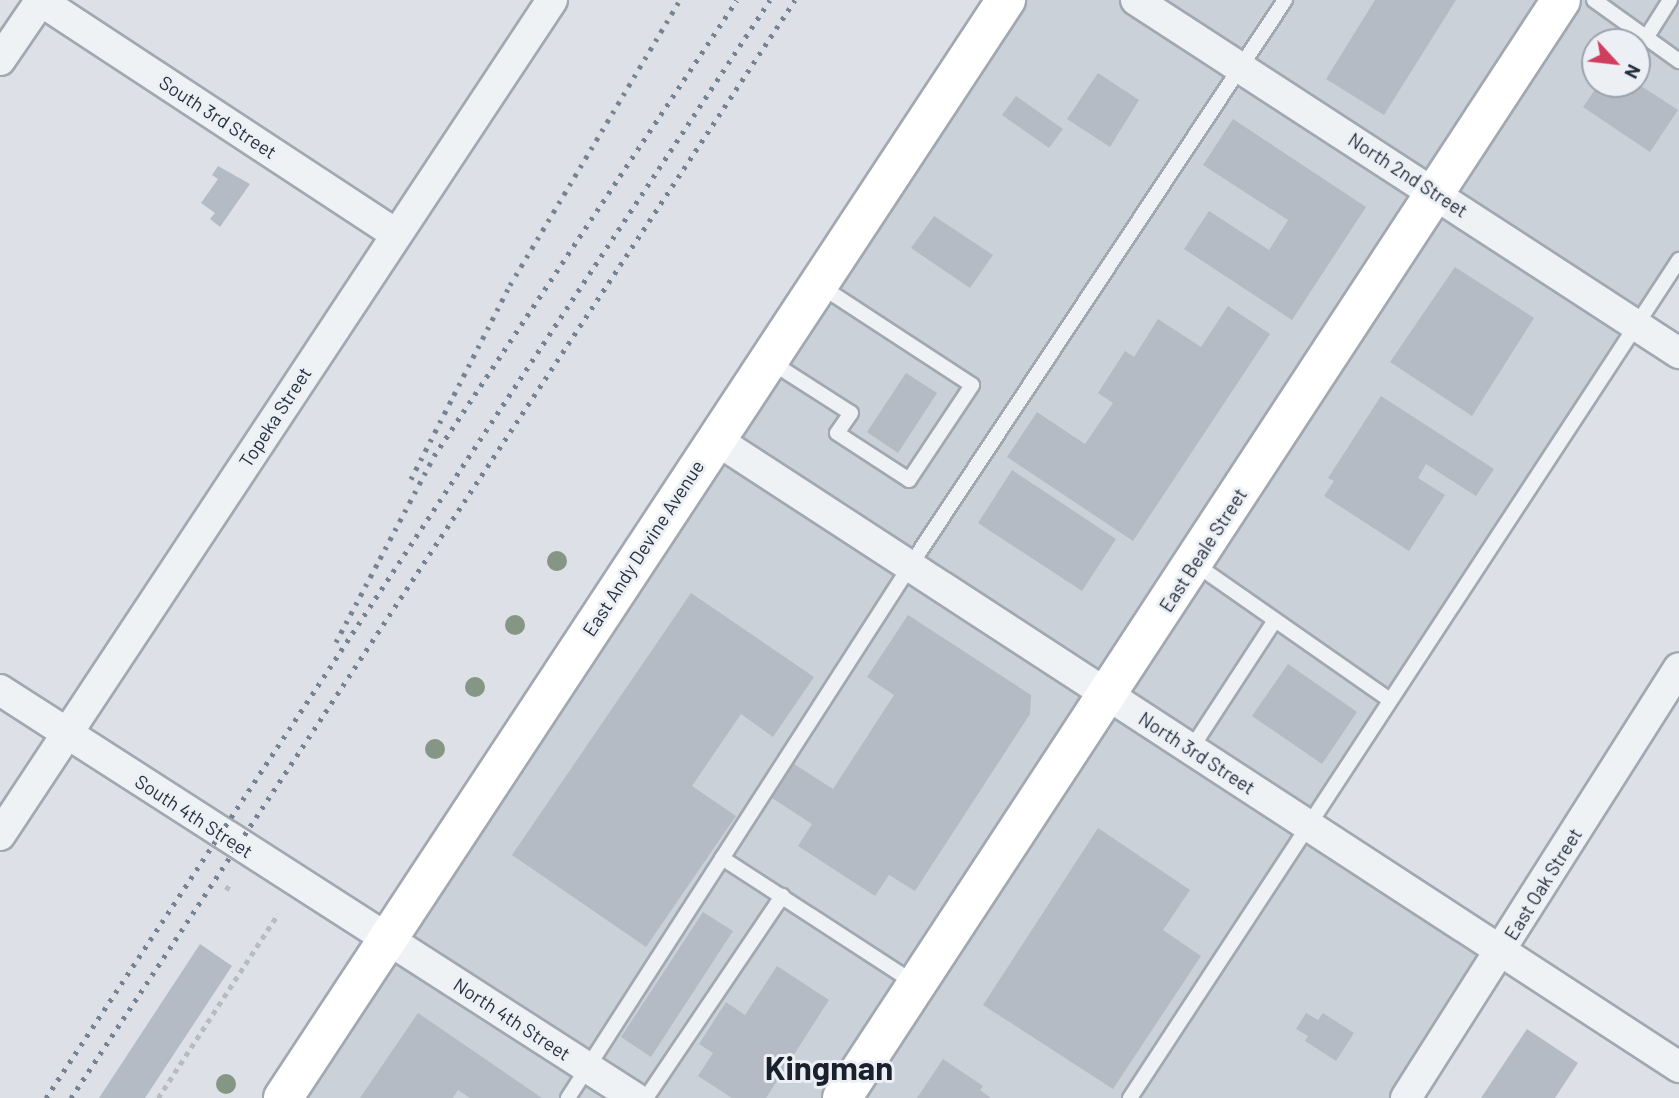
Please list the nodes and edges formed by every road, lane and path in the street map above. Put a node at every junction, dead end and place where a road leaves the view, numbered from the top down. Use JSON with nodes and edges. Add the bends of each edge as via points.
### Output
{"nodes":[{"id":1,"x":41,"y":0,"type":"edge"},
{"id":2,"x":552,"y":0,"type":"edge"},
{"id":3,"x":1006,"y":0,"type":"edge"},
{"id":4,"x":1136,"y":0,"type":"edge"},
{"id":5,"x":1285,"y":0,"type":"edge"},
{"id":6,"x":1561,"y":0,"type":"edge"},
{"id":7,"x":1594,"y":0,"type":"edge"},
{"id":8,"x":1670,"y":0,"type":"edge"},
{"id":9,"x":1632,"y":28,"type":"edge"},
{"id":10,"x":1651,"y":30,"type":"edge"},
{"id":11,"x":1651,"y":41,"type":"edge"},
{"id":12,"x":0,"y":60,"type":"edge"},
{"id":13,"x":1679,"y":61,"type":"edge"},
{"id":14,"x":1241,"y":68,"type":"junction"},
{"id":15,"x":1436,"y":192,"type":"junction"},
{"id":16,"x":394,"y":233,"type":"junction"},
{"id":17,"x":1679,"y":260,"type":"edge"},
{"id":18,"x":818,"y":284,"type":"junction"},
{"id":19,"x":1637,"y":325,"type":"junction"},
{"id":20,"x":1679,"y":353,"type":"edge"},
{"id":21,"x":767,"y":360,"type":"junction"},
{"id":22,"x":715,"y":439,"type":"junction"},
{"id":23,"x":1194,"y":563,"type":"junction"},
{"id":24,"x":910,"y":566,"type":"junction"},
{"id":25,"x":1275,"y":620,"type":"junction"},
{"id":26,"x":1679,"y":668,"type":"edge"},
{"id":27,"x":0,"y":690,"type":"edge"},
{"id":28,"x":1107,"y":695,"type":"junction"},
{"id":29,"x":1391,"y":700,"type":"junction"},
{"id":30,"x":69,"y":735,"type":"junction"},
{"id":31,"x":1191,"y":749,"type":"junction"},
{"id":32,"x":1308,"y":825,"type":"junction"},
{"id":33,"x":0,"y":835,"type":"edge"},
{"id":34,"x":722,"y":858,"type":"junction"},
{"id":35,"x":230,"y":882,"type":"dead end"},
{"id":36,"x":226,"y":890,"type":"dead end"},
{"id":37,"x":782,"y":896,"type":"junction"},
{"id":38,"x":278,"y":914,"type":"dead end"},
{"id":39,"x":388,"y":940,"type":"junction"},
{"id":40,"x":1501,"y":951,"type":"junction"},
{"id":41,"x":917,"y":985,"type":"junction"},
{"id":42,"x":587,"y":1067,"type":"junction"},
{"id":43,"x":1679,"y":1068,"type":"edge"},
{"id":44,"x":158,"y":1098,"type":"edge"},
{"id":45,"x":283,"y":1098,"type":"edge"},
{"id":46,"x":568,"y":1098,"type":"edge"},
{"id":47,"x":635,"y":1098,"type":"edge"},
{"id":48,"x":646,"y":1098,"type":"edge"},
{"id":49,"x":842,"y":1098,"type":"edge"},
{"id":50,"x":1130,"y":1098,"type":"edge"},
{"id":51,"x":1406,"y":1098,"type":"edge"}],
"edges":[{"from":1,"to":12,"type":"street"},
{"from":1,"to":16,"type":"street","name":"South 3rd Street"},
{"from":2,"to":16,"type":"street","name":"Topeka Street"},
{"from":3,"to":18,"type":"main road","name":"East Andy Devine Avenue"},
{"from":4,"to":14,"type":"street","name":"North 2nd Street"},
{"from":5,"to":14,"type":"lane"},
{"from":6,"to":15,"type":"main road","name":"East Beale Street"},
{"from":7,"to":9,"type":"lane"},
{"from":8,"to":10,"type":"lane"},
{"from":11,"to":13,"type":"lane"},
{"from":14,"to":15,"type":"street","name":"North 2nd Street"},
{"from":14,"to":24,"type":"lane"},
{"from":15,"to":19,"type":"street","name":"North 2nd Street"},
{"from":15,"to":23,"type":"main road","name":"East Beale Street"},
{"from":16,"to":30,"type":"street","name":"Topeka Street"},
{"from":17,"to":19,"type":"lane"},
{"from":18,"to":21,"type":"main road","name":"East Andy Devine Avenue"},
{"from":18,"to":21,"type":"lane","via":[[972,385],[909,480],[837,433],[851,413]]},
{"from":19,"to":20,"type":"street","name":"North 2nd Street"},
{"from":19,"to":29,"type":"lane"},
{"from":21,"to":22,"type":"main road","name":"East Andy Devine Avenue"},
{"from":22,"to":24,"type":"street","name":"North 3rd Street"},
{"from":22,"to":39,"type":"main road","name":"East Andy Devine Avenue"},
{"from":23,"to":25,"type":"lane"},
{"from":23,"to":28,"type":"main road","name":"East Beale Street"},
{"from":24,"to":28,"type":"street","name":"North 3rd Street"},
{"from":24,"to":34,"type":"lane"},
{"from":25,"to":29,"type":"lane"},
{"from":25,"to":31,"type":"lane"},
{"from":26,"to":40,"type":"street","name":"East Oak Street"},
{"from":27,"to":30,"type":"street","name":"South 4th Street"},
{"from":28,"to":31,"type":"street","name":"North 3rd Street"},
{"from":28,"to":41,"type":"main road","name":"East Beale Street"},
{"from":29,"to":32,"type":"lane"},
{"from":30,"to":33,"type":"street","name":"Topeka Street"},
{"from":30,"to":39,"type":"street","name":"South 4th Street"},
{"from":31,"to":32,"type":"street","name":"North 3rd Street"},
{"from":32,"to":40,"type":"street","name":"North 3rd Street"},
{"from":32,"to":50,"type":"lane"},
{"from":34,"to":37,"type":"lane"},
{"from":34,"to":42,"type":"lane"},
{"from":35,"to":36,"type":"path"},
{"from":37,"to":41,"type":"lane"},
{"from":37,"to":48,"type":"lane"},
{"from":38,"to":44,"type":"path"},
{"from":39,"to":42,"type":"street","name":"North 4th Street"},
{"from":39,"to":45,"type":"main road","name":"East Andy Devine Avenue"},
{"from":40,"to":43,"type":"street","name":"North 3rd Street"},
{"from":40,"to":51,"type":"street","name":"East Oak Street"},
{"from":41,"to":49,"type":"main road","name":"East Beale Street"},
{"from":42,"to":46,"type":"lane"},
{"from":42,"to":47,"type":"street","name":"North 4th Street"}]}
